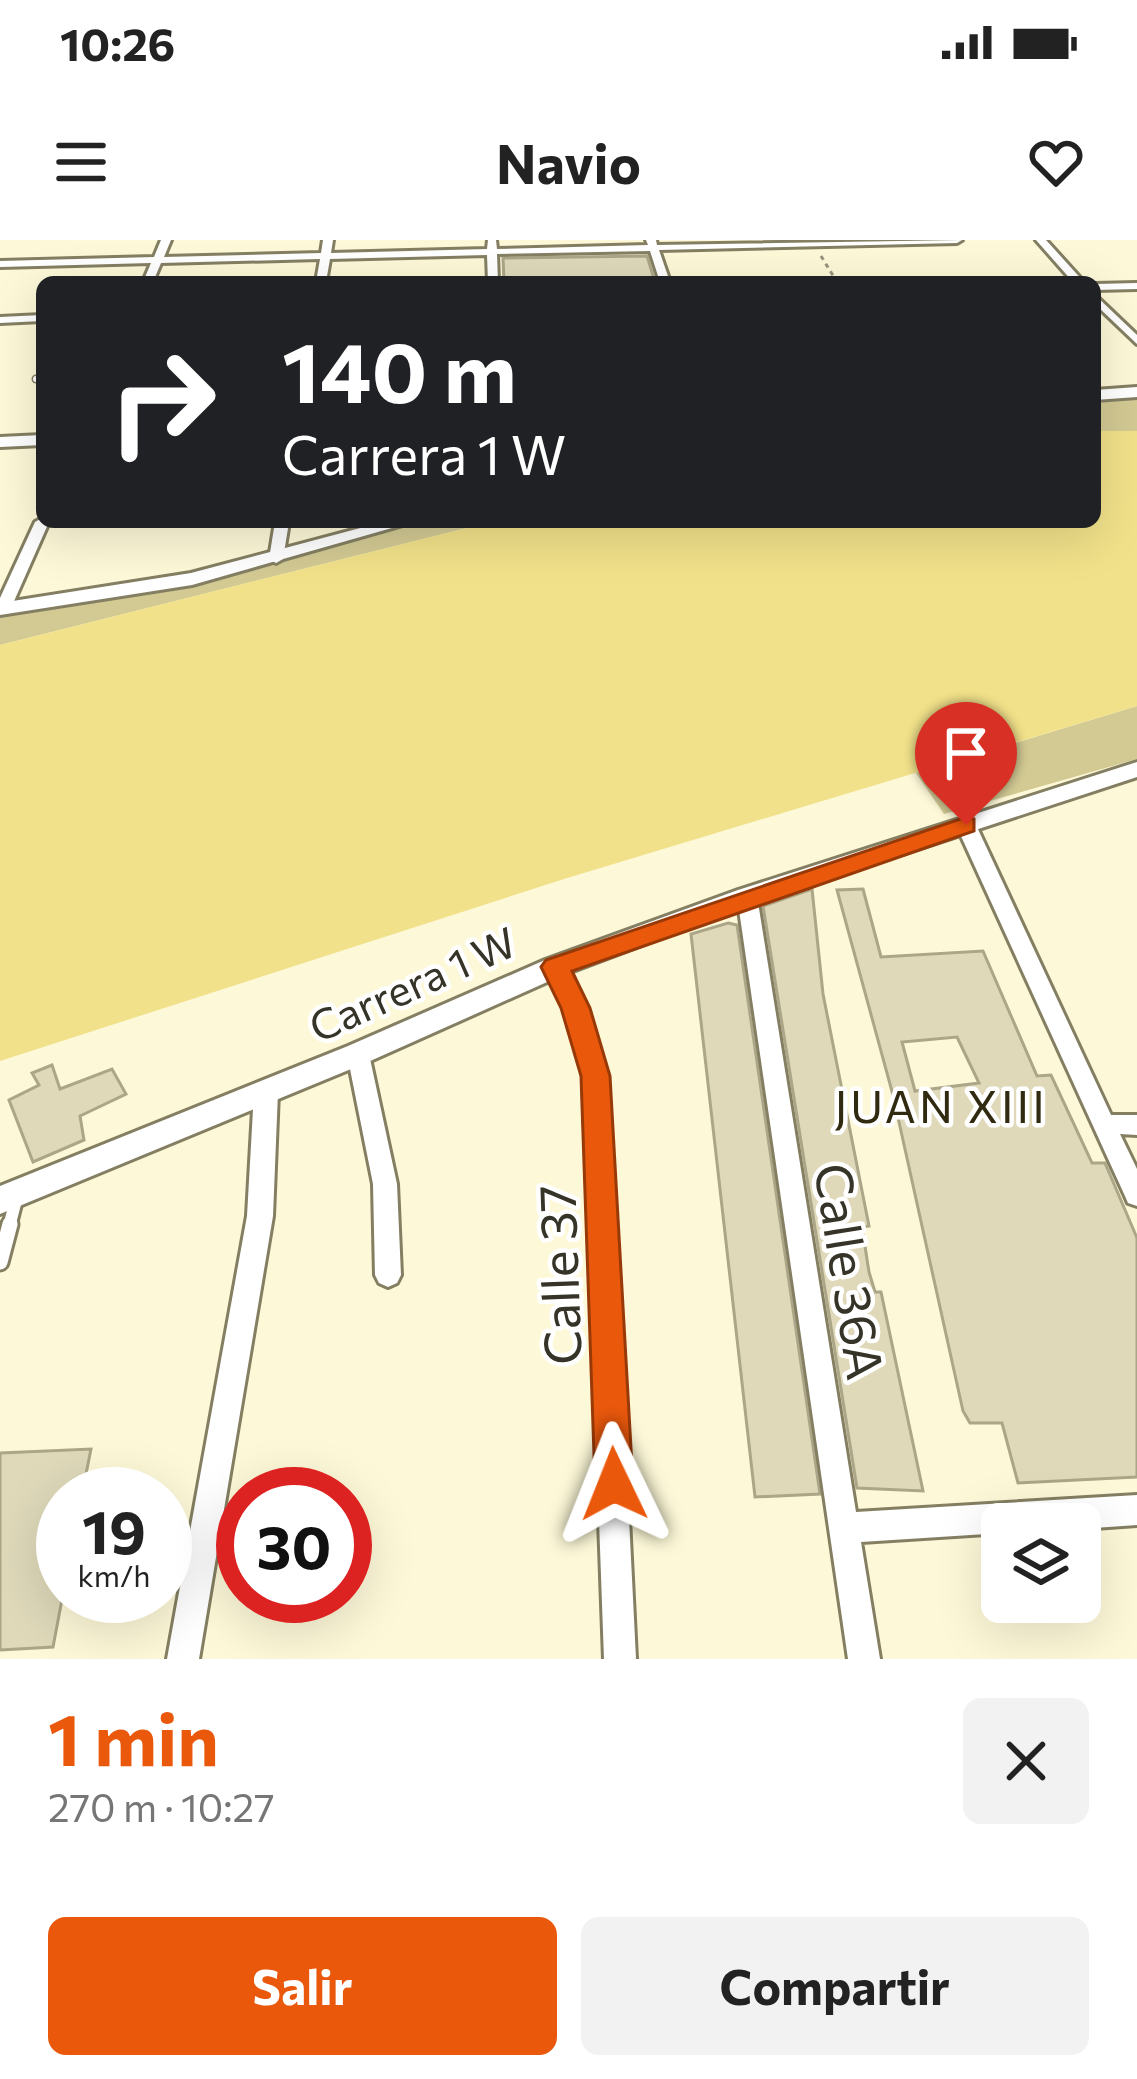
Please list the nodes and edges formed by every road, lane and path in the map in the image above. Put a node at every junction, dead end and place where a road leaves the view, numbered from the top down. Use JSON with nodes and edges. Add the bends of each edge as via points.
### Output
{"nodes":[{"id":1,"x":166,"y":240,"type":"edge"},
{"id":2,"x":328,"y":240,"type":"edge"},
{"id":3,"x":957,"y":240,"type":"edge"},
{"id":4,"x":1041,"y":240,"type":"edge"},
{"id":5,"x":652,"y":243,"type":"edge"},
{"id":6,"x":492,"y":245,"type":"edge"},
{"id":7,"x":325,"y":256,"type":"junction"},
{"id":8,"x":157,"y":261,"type":"junction"},
{"id":9,"x":0,"y":264,"type":"edge"},
{"id":10,"x":151,"y":276,"type":"edge"},
{"id":11,"x":322,"y":276,"type":"edge"},
{"id":12,"x":493,"y":276,"type":"edge"},
{"id":13,"x":663,"y":276,"type":"edge"},
{"id":14,"x":1074,"y":276,"type":"edge"},
{"id":15,"x":1137,"y":286,"type":"edge"},
{"id":16,"x":1101,"y":287,"type":"edge"},
{"id":17,"x":1101,"y":304,"type":"edge"},
{"id":18,"x":36,"y":318,"type":"edge"},
{"id":19,"x":0,"y":320,"type":"edge"},
{"id":20,"x":1137,"y":340,"type":"edge"},
{"id":21,"x":1137,"y":392,"type":"edge"},
{"id":22,"x":1101,"y":395,"type":"edge"},
{"id":23,"x":36,"y":440,"type":"edge"},
{"id":24,"x":0,"y":442,"type":"edge"},
{"id":25,"x":39,"y":528,"type":"edge"},
{"id":26,"x":281,"y":528,"type":"edge"},
{"id":27,"x":383,"y":528,"type":"edge"},
{"id":28,"x":276,"y":559,"type":"junction"},
{"id":29,"x":1,"y":608,"type":"edge"},
{"id":30,"x":1137,"y":769,"type":"edge"},
{"id":31,"x":966,"y":825,"type":"junction"},
{"id":32,"x":747,"y":896,"type":"junction"},
{"id":33,"x":555,"y":967,"type":"junction"},
{"id":34,"x":358,"y":1054,"type":"junction"},
{"id":35,"x":266,"y":1092,"type":"junction"},
{"id":36,"x":1104,"y":1124,"type":"junction"},
{"id":37,"x":1137,"y":1124,"type":"edge"},
{"id":38,"x":9,"y":1196,"type":"edge"},
{"id":39,"x":1137,"y":1196,"type":"edge"},
{"id":40,"x":0,"y":1262,"type":"edge"},
{"id":41,"x":388,"y":1274,"type":"dead end"},
{"id":42,"x":1137,"y":1510,"type":"edge"},
{"id":43,"x":845,"y":1528,"type":"junction"},
{"id":44,"x":183,"y":1659,"type":"edge"},
{"id":45,"x":620,"y":1659,"type":"edge"},
{"id":46,"x":864,"y":1659,"type":"edge"}],
"edges":[{"from":1,"to":8,"type":"street"},
{"from":2,"to":7,"type":"street"},
{"from":3,"to":5,"type":"street"},
{"from":4,"to":14,"type":"street"},
{"from":5,"to":6,"type":"street"},
{"from":5,"to":13,"type":"street"},
{"from":6,"to":7,"type":"street"},
{"from":6,"to":12,"type":"street"},
{"from":7,"to":8,"type":"street"},
{"from":7,"to":11,"type":"street"},
{"from":8,"to":9,"type":"street"},
{"from":8,"to":10,"type":"street"},
{"from":15,"to":16,"type":"street"},
{"from":17,"to":20,"type":"street"},
{"from":18,"to":19,"type":"street"},
{"from":21,"to":22,"type":"street"},
{"from":23,"to":24,"type":"street"},
{"from":25,"to":29,"type":"street"},
{"from":26,"to":28,"type":"street"},
{"from":27,"to":28,"type":"street"},
{"from":28,"to":29,"type":"street","via":[[131,591]]},
{"from":30,"to":31,"type":"street","name":"Carrera 1 W"},
{"from":31,"to":32,"type":"street","name":"Carrera 1 W"},
{"from":31,"to":36,"type":"street"},
{"from":32,"to":33,"type":"street","name":"Carrera 1 W"},
{"from":32,"to":43,"type":"street","name":"Calle 36A"},
{"from":33,"to":34,"type":"street","name":"Carrera 1 W"},
{"from":33,"to":45,"type":"street","name":"Calle 37","via":[[596,1076]]},
{"from":34,"to":35,"type":"street","name":"Carrera 1 W"},
{"from":34,"to":41,"type":"street","via":[[385,1184]]},
{"from":35,"to":38,"type":"street","name":"Carrera 1 W"},
{"from":35,"to":44,"type":"street","via":[[256,1239]]},
{"from":36,"to":37,"type":"street"},
{"from":36,"to":39,"type":"street"},
{"from":38,"to":40,"type":"lane"},
{"from":42,"to":43,"type":"street"},
{"from":43,"to":46,"type":"street","name":"Calle 36A"}]}
